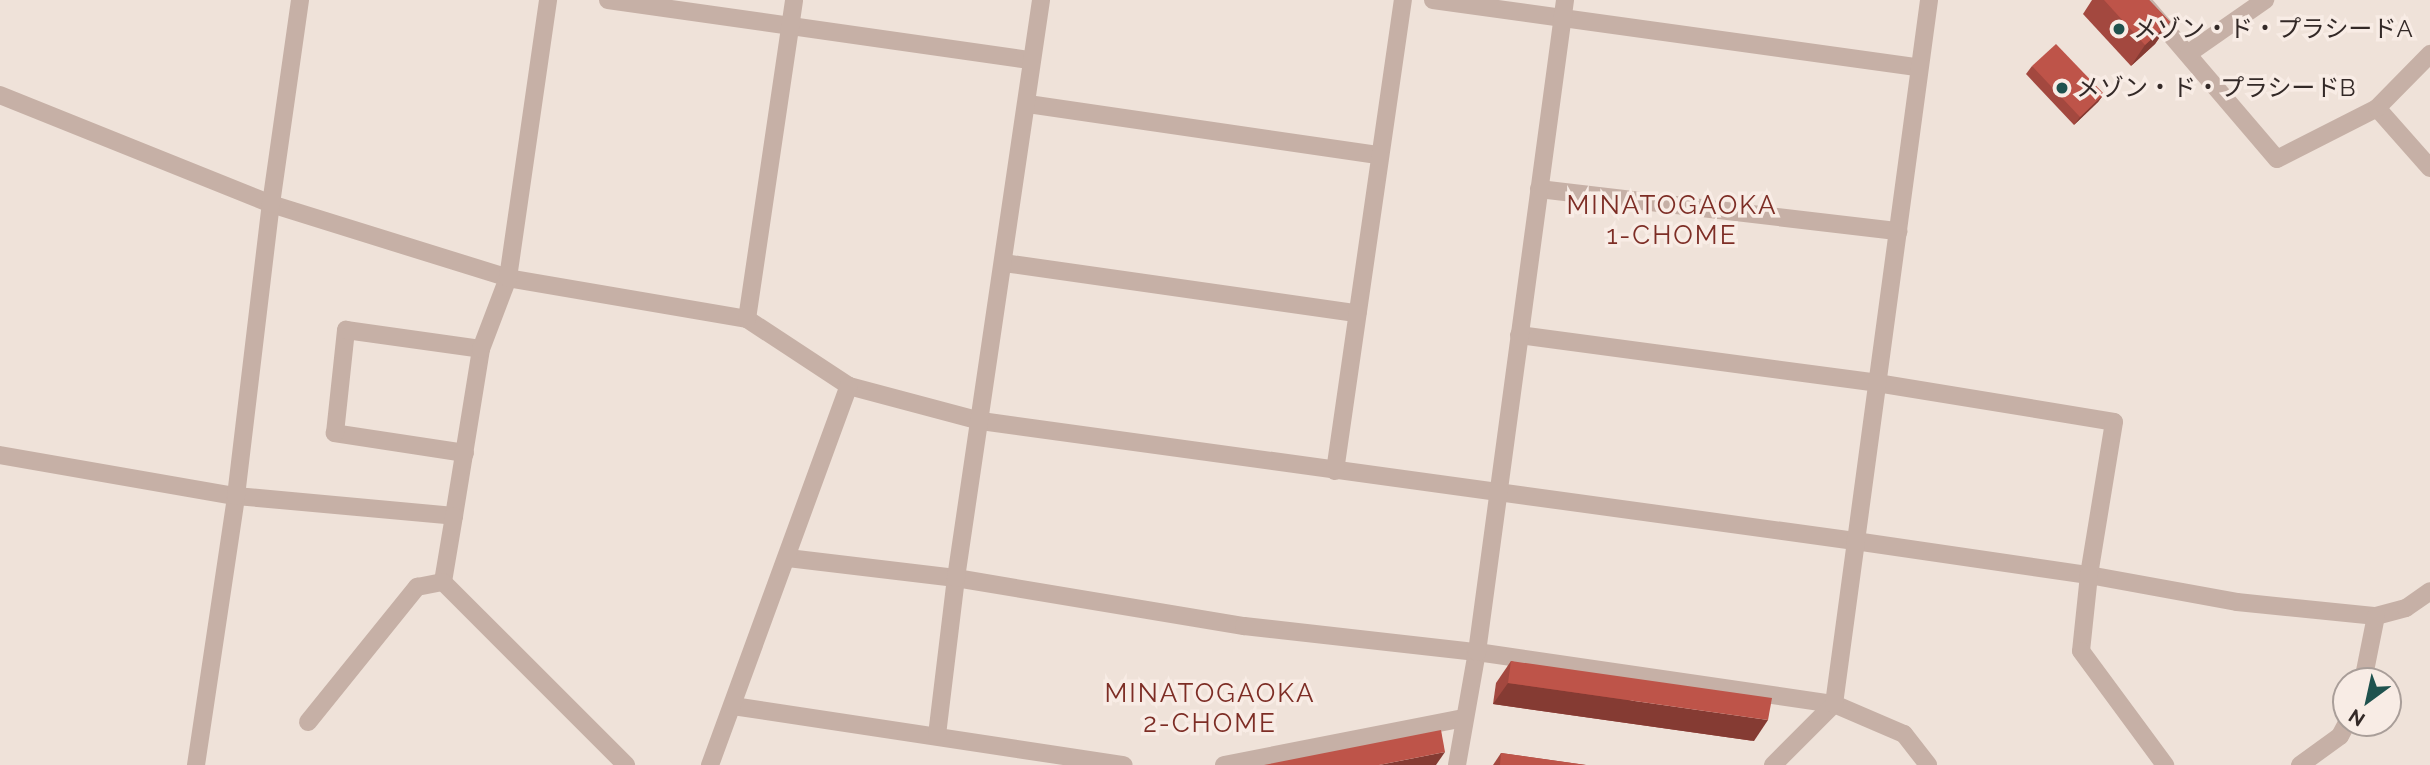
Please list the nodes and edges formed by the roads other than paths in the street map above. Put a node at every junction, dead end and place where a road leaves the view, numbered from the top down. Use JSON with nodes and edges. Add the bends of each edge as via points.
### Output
{"nodes":[{"id":1,"x":300,"y":0,"type":"edge"},
{"id":2,"x":548,"y":0,"type":"edge"},
{"id":3,"x":608,"y":0,"type":"edge"},
{"id":4,"x":794,"y":0,"type":"edge"},
{"id":5,"x":1041,"y":0,"type":"edge"},
{"id":6,"x":1403,"y":0,"type":"edge"},
{"id":7,"x":1433,"y":0,"type":"edge"},
{"id":8,"x":1929,"y":0,"type":"edge"},
{"id":9,"x":2141,"y":0,"type":"edge"},
{"id":10,"x":2265,"y":0,"type":"edge"},
{"id":11,"x":1564,"y":9,"type":"edge"},
{"id":12,"x":791,"y":26,"type":"junction"},
{"id":13,"x":2189,"y":53,"type":"junction"},
{"id":14,"x":2430,"y":54,"type":"edge"},
{"id":15,"x":1032,"y":60,"type":"junction"},
{"id":16,"x":1918,"y":67,"type":"junction"},
{"id":17,"x":0,"y":95,"type":"edge"},
{"id":18,"x":1028,"y":104,"type":"junction"},
{"id":19,"x":2377,"y":108,"type":"junction"},
{"id":20,"x":1379,"y":155,"type":"junction"},
{"id":21,"x":2430,"y":168,"type":"edge"},
{"id":22,"x":1539,"y":189,"type":"junction"},
{"id":23,"x":271,"y":204,"type":"junction"},
{"id":24,"x":1899,"y":231,"type":"junction"},
{"id":25,"x":1004,"y":263,"type":"junction"},
{"id":26,"x":508,"y":278,"type":"junction"},
{"id":27,"x":1357,"y":313,"type":"junction"},
{"id":28,"x":747,"y":319,"type":"junction"},
{"id":29,"x":1519,"y":335,"type":"junction"},
{"id":30,"x":481,"y":348,"type":"junction"},
{"id":31,"x":1877,"y":383,"type":"junction"},
{"id":32,"x":849,"y":386,"type":"junction"},
{"id":33,"x":981,"y":421,"type":"junction"},
{"id":34,"x":465,"y":453,"type":"junction"},
{"id":35,"x":0,"y":455,"type":"edge"},
{"id":36,"x":1335,"y":471,"type":"junction"},
{"id":37,"x":1497,"y":494,"type":"junction"},
{"id":38,"x":236,"y":496,"type":"junction"},
{"id":39,"x":454,"y":516,"type":"junction"},
{"id":40,"x":1856,"y":541,"type":"junction"},
{"id":41,"x":788,"y":558,"type":"junction"},
{"id":42,"x":2089,"y":575,"type":"junction"},
{"id":43,"x":956,"y":578,"type":"junction"},
{"id":44,"x":443,"y":582,"type":"junction"},
{"id":45,"x":2430,"y":592,"type":"edge"},
{"id":46,"x":2375,"y":616,"type":"junction"},
{"id":47,"x":1477,"y":652,"type":"junction"},
{"id":48,"x":2366,"y":667,"type":"edge"},
{"id":49,"x":1834,"y":704,"type":"junction"},
{"id":50,"x":733,"y":706,"type":"junction"},
{"id":51,"x":1464,"y":718,"type":"junction"},
{"id":52,"x":308,"y":722,"type":"dead end"},
{"id":53,"x":937,"y":735,"type":"junction"},
{"id":54,"x":2339,"y":737,"type":"edge"},
{"id":55,"x":196,"y":765,"type":"edge"},
{"id":56,"x":626,"y":765,"type":"edge"},
{"id":57,"x":710,"y":765,"type":"edge"},
{"id":58,"x":1124,"y":765,"type":"edge"},
{"id":59,"x":1224,"y":765,"type":"edge"},
{"id":60,"x":1457,"y":765,"type":"edge"},
{"id":61,"x":1773,"y":765,"type":"edge"},
{"id":62,"x":1928,"y":765,"type":"edge"},
{"id":63,"x":2165,"y":765,"type":"edge"},
{"id":64,"x":2300,"y":765,"type":"edge"}],
"edges":[{"from":1,"to":23,"type":"street"},
{"from":2,"to":26,"type":"street"},
{"from":3,"to":12,"type":"street"},
{"from":4,"to":12,"type":"street"},
{"from":5,"to":15,"type":"street"},
{"from":6,"to":20,"type":"street"},
{"from":7,"to":11,"type":"street"},
{"from":8,"to":16,"type":"street"},
{"from":9,"to":13,"type":"street"},
{"from":10,"to":13,"type":"street"},
{"from":11,"to":16,"type":"street"},
{"from":11,"to":22,"type":"street"},
{"from":12,"to":15,"type":"street"},
{"from":12,"to":28,"type":"street"},
{"from":13,"to":19,"type":"street","via":[[2277,159]]},
{"from":14,"to":19,"type":"street"},
{"from":15,"to":18,"type":"street"},
{"from":16,"to":24,"type":"street"},
{"from":17,"to":23,"type":"street"},
{"from":18,"to":20,"type":"street"},
{"from":18,"to":25,"type":"street"},
{"from":19,"to":21,"type":"street"},
{"from":20,"to":27,"type":"street"},
{"from":22,"to":24,"type":"street"},
{"from":22,"to":29,"type":"street"},
{"from":23,"to":26,"type":"street"},
{"from":23,"to":38,"type":"street"},
{"from":24,"to":31,"type":"street"},
{"from":25,"to":27,"type":"street"},
{"from":25,"to":33,"type":"street"},
{"from":26,"to":28,"type":"street"},
{"from":26,"to":30,"type":"street"},
{"from":27,"to":36,"type":"street"},
{"from":28,"to":32,"type":"street"},
{"from":29,"to":31,"type":"street"},
{"from":29,"to":37,"type":"street"},
{"from":30,"to":34,"type":"street"},
{"from":30,"to":34,"type":"street","via":[[346,330],[335,433]]},
{"from":31,"to":40,"type":"street"},
{"from":31,"to":42,"type":"street","via":[[2114,422]]},
{"from":32,"to":33,"type":"street"},
{"from":32,"to":41,"type":"street"},
{"from":33,"to":36,"type":"street"},
{"from":33,"to":43,"type":"street"},
{"from":34,"to":39,"type":"street"},
{"from":35,"to":38,"type":"street"},
{"from":36,"to":37,"type":"street"},
{"from":37,"to":40,"type":"street"},
{"from":37,"to":47,"type":"street"},
{"from":38,"to":39,"type":"street"},
{"from":38,"to":55,"type":"street"},
{"from":39,"to":44,"type":"street"},
{"from":40,"to":42,"type":"street"},
{"from":40,"to":49,"type":"street"},
{"from":41,"to":43,"type":"street"},
{"from":41,"to":50,"type":"street"},
{"from":42,"to":46,"type":"street","via":[[2237,602]]},
{"from":42,"to":63,"type":"street","via":[[2081,651]]},
{"from":43,"to":47,"type":"street","via":[[1244,626]]},
{"from":43,"to":53,"type":"street"},
{"from":44,"to":52,"type":"street","via":[[417,587]]},
{"from":44,"to":56,"type":"street"},
{"from":45,"to":46,"type":"street","via":[[2406,608]]},
{"from":46,"to":48,"type":"street"},
{"from":47,"to":49,"type":"street"},
{"from":47,"to":51,"type":"street"},
{"from":49,"to":61,"type":"street"},
{"from":49,"to":62,"type":"street","via":[[1903,734]]},
{"from":50,"to":53,"type":"street"},
{"from":50,"to":57,"type":"street"},
{"from":51,"to":59,"type":"street"},
{"from":51,"to":60,"type":"street"},
{"from":53,"to":58,"type":"street"},
{"from":54,"to":64,"type":"street"}]}
